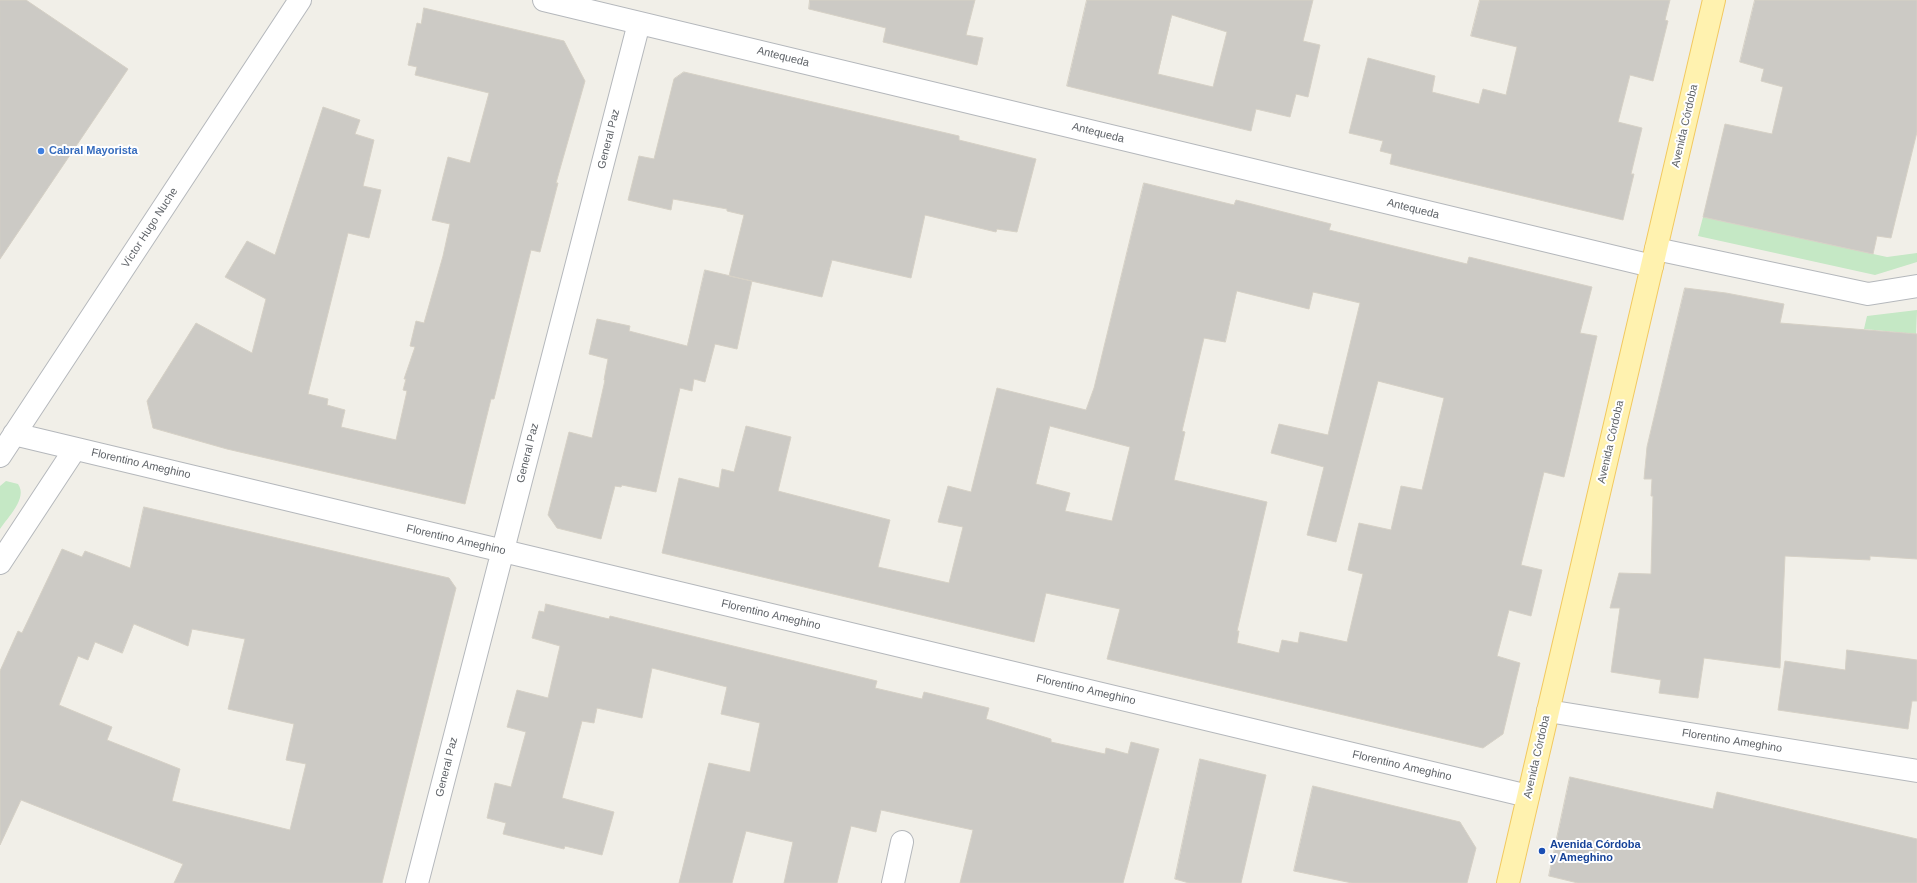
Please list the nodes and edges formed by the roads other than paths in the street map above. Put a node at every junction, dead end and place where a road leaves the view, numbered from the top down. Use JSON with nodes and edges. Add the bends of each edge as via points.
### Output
{"nodes":[{"id":1,"x":300,"y":0,"type":"edge"},
{"id":2,"x":544,"y":0,"type":"edge"},
{"id":3,"x":1714,"y":0,"type":"edge"},
{"id":4,"x":639,"y":23,"type":"junction"},
{"id":5,"x":1654,"y":257,"type":"junction"},
{"id":6,"x":1917,"y":286,"type":"edge"},
{"id":7,"x":14,"y":434,"type":"junction"},
{"id":8,"x":76,"y":449,"type":"junction"},
{"id":9,"x":0,"y":456,"type":"edge"},
{"id":10,"x":502,"y":551,"type":"junction"},
{"id":11,"x":0,"y":563,"type":"edge"},
{"id":12,"x":1548,"y":711,"type":"junction"},
{"id":13,"x":1917,"y":771,"type":"edge"},
{"id":14,"x":1528,"y":796,"type":"junction"},
{"id":15,"x":902,"y":842,"type":"dead end"},
{"id":16,"x":417,"y":883,"type":"edge"},
{"id":17,"x":893,"y":883,"type":"edge"},
{"id":18,"x":1508,"y":883,"type":"edge"}],
"edges":[{"from":1,"to":7,"type":"street","name":"Víctor Hugo Nuche"},
{"from":2,"to":4,"type":"street","name":"Antequeda"},
{"from":3,"to":5,"type":"main road","name":"Avenida Córdoba"},
{"from":4,"to":5,"type":"street","name":"Antequeda"},
{"from":4,"to":10,"type":"street","name":"General Paz"},
{"from":5,"to":6,"type":"street","name":"Antequeda","via":[[1868,294]]},
{"from":5,"to":12,"type":"main road","name":"Avenida Córdoba"},
{"from":7,"to":8,"type":"street","name":"Florentino Ameghino"},
{"from":7,"to":9,"type":"street","name":"Víctor Hugo Nuche"},
{"from":8,"to":10,"type":"street","name":"Florentino Ameghino"},
{"from":8,"to":11,"type":"street"},
{"from":10,"to":14,"type":"street","name":"Florentino Ameghino"},
{"from":10,"to":16,"type":"street","name":"General Paz"},
{"from":12,"to":13,"type":"street","name":"Florentino Ameghino"},
{"from":12,"to":14,"type":"main road","name":"Avenida Córdoba"},
{"from":14,"to":18,"type":"main road","name":"Avenida Córdoba"},
{"from":15,"to":17,"type":"street"}]}
